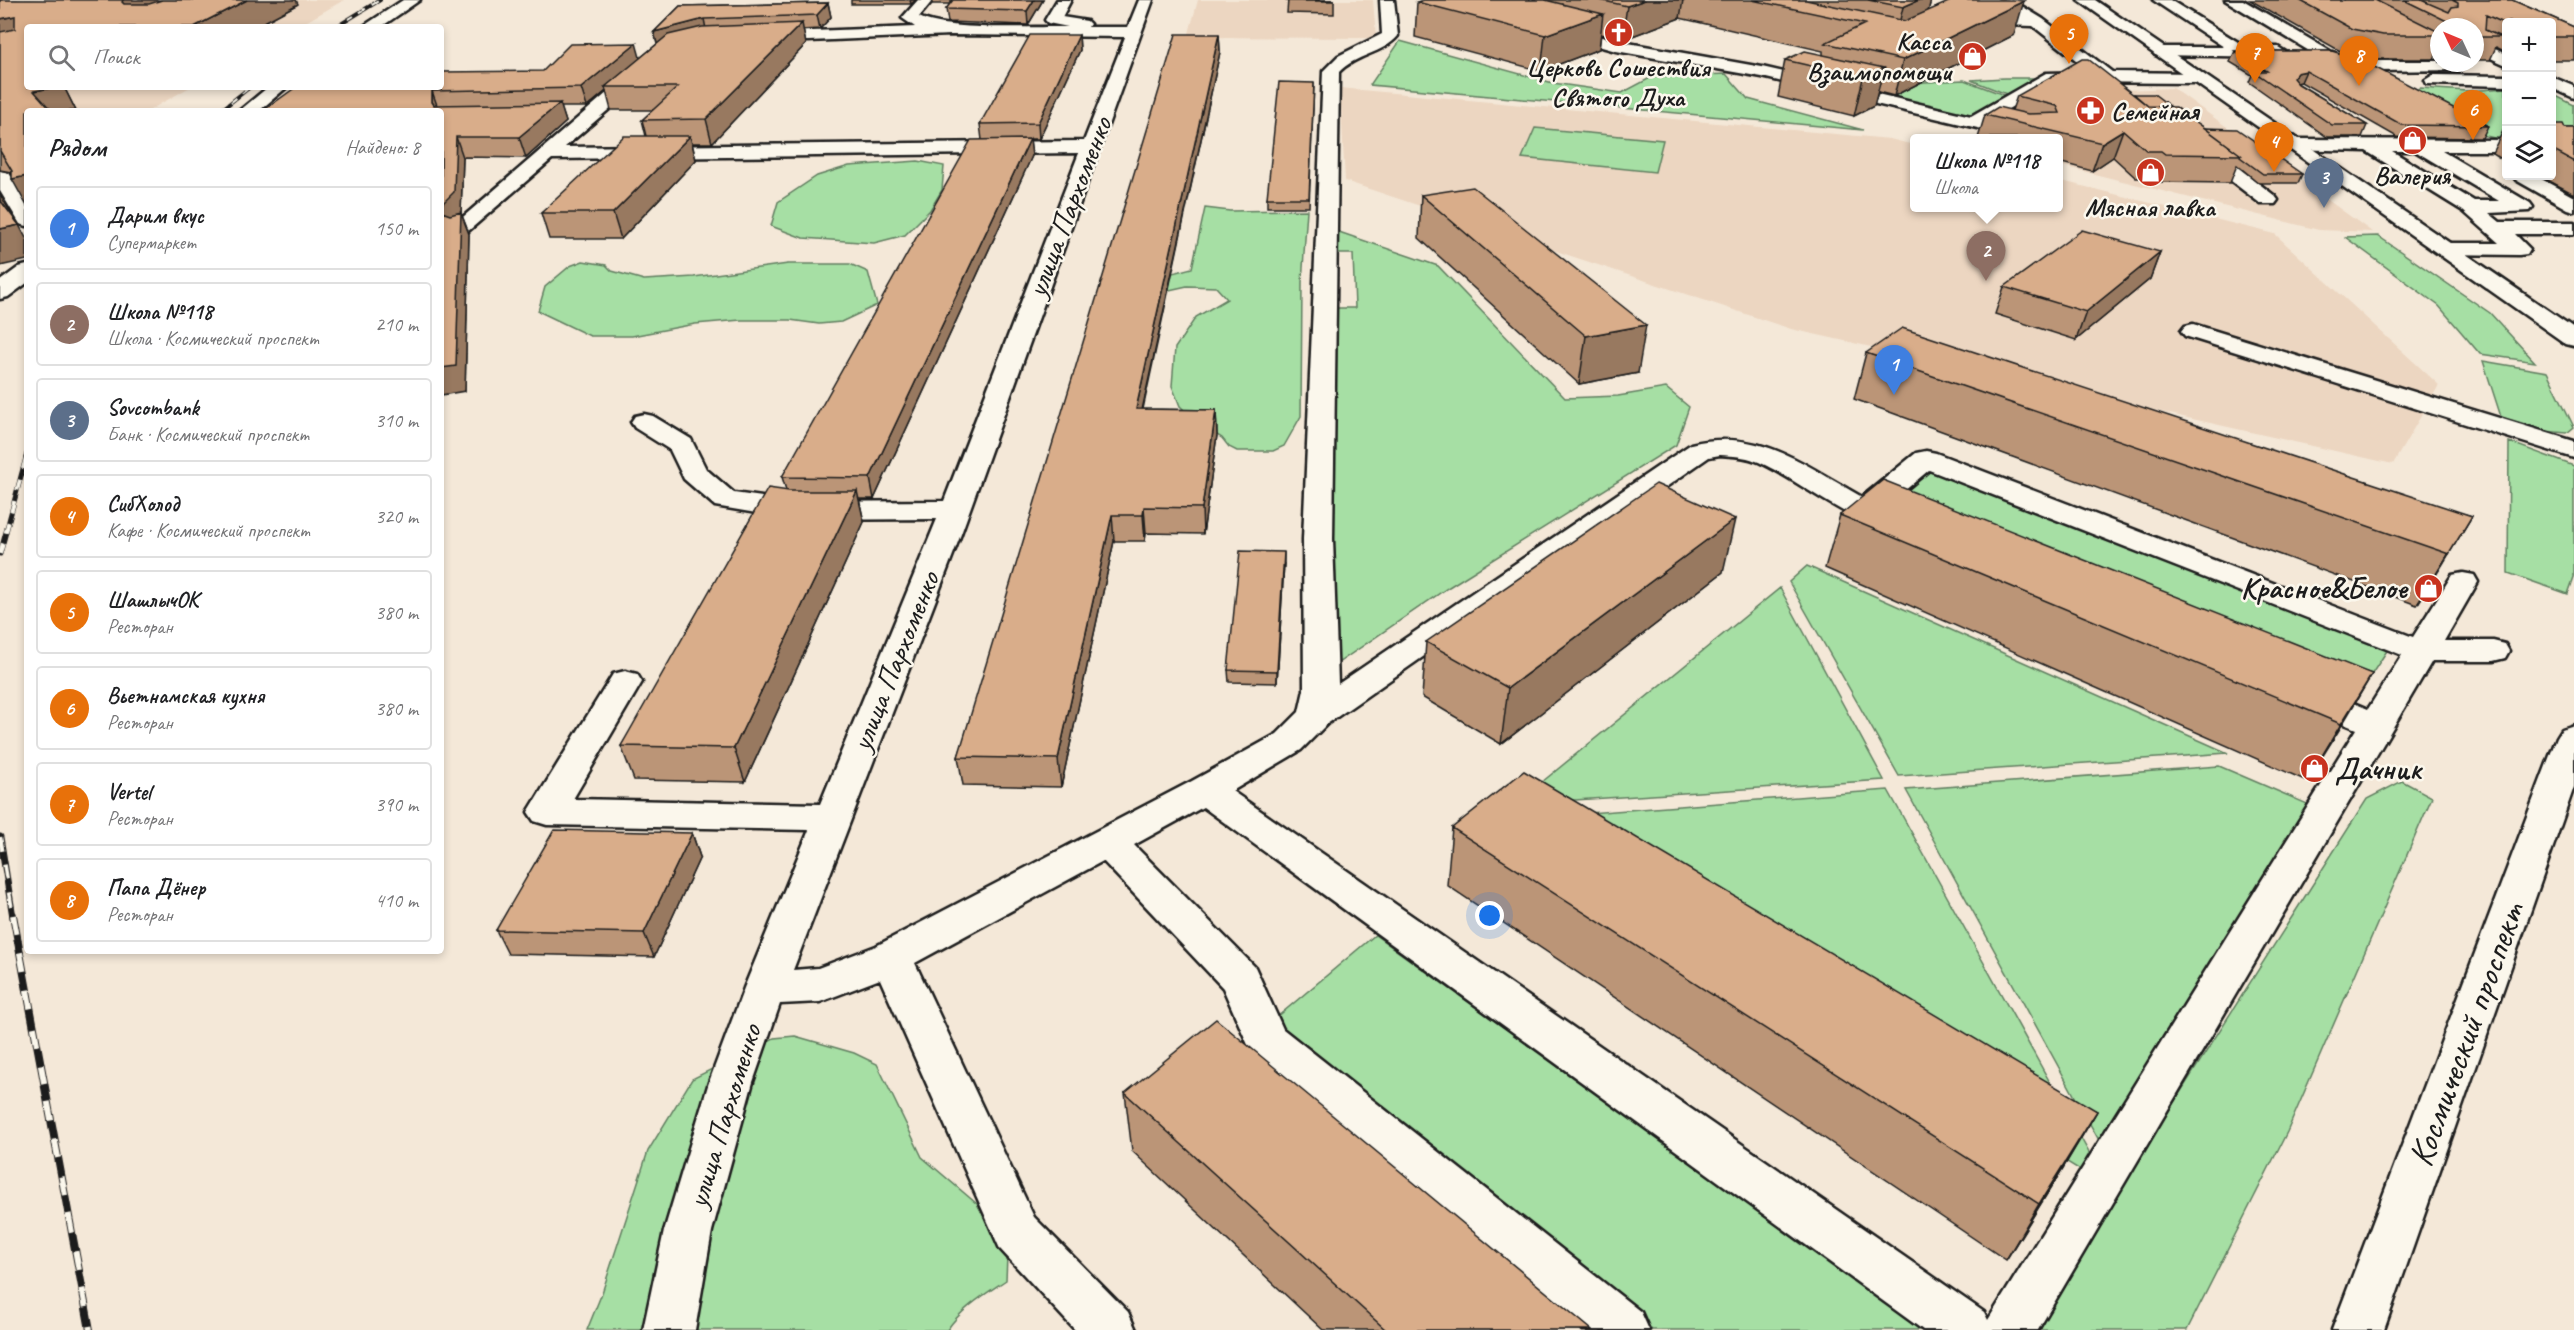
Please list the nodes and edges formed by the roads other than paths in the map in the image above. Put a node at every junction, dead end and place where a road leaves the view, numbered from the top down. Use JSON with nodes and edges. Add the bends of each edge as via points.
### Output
{"nodes":[{"id":1,"x":413,"y":0,"type":"edge"},
{"id":2,"x":926,"y":0,"type":"edge"},
{"id":3,"x":1064,"y":0,"type":"edge"},
{"id":4,"x":1146,"y":0,"type":"edge"},
{"id":5,"x":2008,"y":0,"type":"edge"},
{"id":6,"x":2085,"y":0,"type":"edge"},
{"id":7,"x":2160,"y":0,"type":"edge"},
{"id":8,"x":2232,"y":0,"type":"edge"},
{"id":9,"x":1391,"y":4,"type":"edge"},
{"id":10,"x":1958,"y":18,"type":"edge"},
{"id":11,"x":2038,"y":22,"type":"junction"},
{"id":12,"x":375,"y":24,"type":"edge"},
{"id":13,"x":1539,"y":26,"type":"edge"},
{"id":14,"x":951,"y":30,"type":"junction"},
{"id":15,"x":1097,"y":32,"type":"junction"},
{"id":16,"x":1134,"y":32,"type":"junction"},
{"id":17,"x":742,"y":39,"type":"edge"},
{"id":18,"x":2484,"y":49,"type":"edge"},
{"id":19,"x":2161,"y":52,"type":"junction"},
{"id":20,"x":2243,"y":52,"type":"junction"},
{"id":21,"x":2322,"y":52,"type":"junction"},
{"id":22,"x":659,"y":57,"type":"edge"},
{"id":23,"x":2502,"y":58,"type":"edge"},
{"id":24,"x":2430,"y":65,"type":"edge"},
{"id":25,"x":1650,"y":69,"type":"dead end"},
{"id":26,"x":1762,"y":72,"type":"junction"},
{"id":27,"x":2085,"y":78,"type":"junction"},
{"id":28,"x":2109,"y":78,"type":"junction"},
{"id":29,"x":2198,"y":78,"type":"junction"},
{"id":30,"x":2415,"y":80,"type":"dead end"},
{"id":31,"x":2502,"y":81,"type":"edge"},
{"id":32,"x":2556,"y":81,"type":"edge"},
{"id":33,"x":2574,"y":81,"type":"edge"},
{"id":34,"x":2556,"y":83,"type":"edge"},
{"id":35,"x":275,"y":90,"type":"edge"},
{"id":36,"x":2574,"y":93,"type":"edge"},
{"id":37,"x":2111,"y":98,"type":"edge"},
{"id":38,"x":252,"y":108,"type":"edge"},
{"id":39,"x":593,"y":114,"type":"junction"},
{"id":40,"x":570,"y":115,"type":"edge"},
{"id":41,"x":1973,"y":122,"type":"junction"},
{"id":42,"x":2361,"y":126,"type":"edge"},
{"id":43,"x":2180,"y":132,"type":"edge"},
{"id":44,"x":2024,"y":134,"type":"edge"},
{"id":45,"x":2295,"y":145,"type":"junction"},
{"id":46,"x":2370,"y":145,"type":"junction"},
{"id":47,"x":2392,"y":145,"type":"junction"},
{"id":48,"x":2419,"y":145,"type":"junction"},
{"id":49,"x":2472,"y":145,"type":"junction"},
{"id":50,"x":2502,"y":145,"type":"edge"},
{"id":51,"x":1091,"y":147,"type":"junction"},
{"id":52,"x":548,"y":153,"type":"junction"},
{"id":53,"x":2502,"y":164,"type":"edge"},
{"id":54,"x":0,"y":177,"type":"edge"},
{"id":55,"x":2530,"y":180,"type":"edge"},
{"id":56,"x":2268,"y":200,"type":"dead end"},
{"id":57,"x":2574,"y":206,"type":"edge"},
{"id":58,"x":2470,"y":207,"type":"junction"},
{"id":59,"x":2523,"y":207,"type":"junction"},
{"id":60,"x":24,"y":215,"type":"edge"},
{"id":61,"x":2497,"y":228,"type":"junction"},
{"id":62,"x":2574,"y":228,"type":"edge"},
{"id":63,"x":459,"y":229,"type":"edge"},
{"id":64,"x":2446,"y":249,"type":"junction"},
{"id":65,"x":2519,"y":249,"type":"junction"},
{"id":66,"x":2541,"y":249,"type":"dead end"},
{"id":67,"x":0,"y":279,"type":"edge"},
{"id":68,"x":24,"y":279,"type":"edge"},
{"id":69,"x":24,"y":281,"type":"edge"},
{"id":70,"x":0,"y":293,"type":"edge"},
{"id":71,"x":2193,"y":331,"type":"dead end"},
{"id":72,"x":2574,"y":339,"type":"edge"},
{"id":73,"x":644,"y":422,"type":"dead end"},
{"id":74,"x":2574,"y":450,"type":"edge"},
{"id":75,"x":954,"y":510,"type":"junction"},
{"id":76,"x":1864,"y":510,"type":"junction"},
{"id":77,"x":1919,"y":532,"type":"edge"},
{"id":78,"x":2463,"y":582,"type":"edge"},
{"id":79,"x":2421,"y":651,"type":"junction"},
{"id":80,"x":2493,"y":651,"type":"dead end"},
{"id":81,"x":624,"y":682,"type":"dead end"},
{"id":82,"x":2278,"y":684,"type":"edge"},
{"id":83,"x":1315,"y":716,"type":"junction"},
{"id":84,"x":2377,"y":725,"type":"junction"},
{"id":85,"x":2574,"y":737,"type":"edge"},
{"id":86,"x":1205,"y":790,"type":"junction"},
{"id":87,"x":833,"y":817,"type":"junction"},
{"id":88,"x":1108,"y":842,"type":"junction"},
{"id":89,"x":891,"y":957,"type":"junction"},
{"id":90,"x":765,"y":988,"type":"junction"},
{"id":91,"x":669,"y":1330,"type":"edge"},
{"id":92,"x":1110,"y":1330,"type":"edge"},
{"id":93,"x":1623,"y":1330,"type":"edge"},
{"id":94,"x":1966,"y":1330,"type":"edge"},
{"id":95,"x":2009,"y":1330,"type":"edge"},
{"id":96,"x":2358,"y":1330,"type":"edge"}],
"edges":[{"from":1,"to":12,"type":"street"},
{"from":2,"to":14,"type":"street","via":[[910,18],[923,26]]},
{"from":3,"to":15,"type":"street","via":[[1053,20],[1085,25]]},
{"from":4,"to":16,"type":"street","name":"улица Пархоменко"},
{"from":5,"to":11,"type":"street"},
{"from":6,"to":19,"type":"street"},
{"from":7,"to":20,"type":"street"},
{"from":8,"to":21,"type":"street"},
{"from":9,"to":83,"type":"street","via":[[1390,36],[1340,60],[1331,71],[1318,539],[1321,690]]},
{"from":10,"to":11,"type":"street"},
{"from":11,"to":28,"type":"street"},
{"from":13,"to":26,"type":"street","via":[[1616,46]]},
{"from":14,"to":15,"type":"street"},
{"from":14,"to":17,"type":"street"},
{"from":15,"to":16,"type":"street"},
{"from":16,"to":51,"type":"street","name":"улица Пархоменко"},
{"from":18,"to":23,"type":"street"},
{"from":19,"to":20,"type":"street"},
{"from":19,"to":29,"type":"street"},
{"from":20,"to":21,"type":"street"},
{"from":21,"to":24,"type":"street","via":[[2335,59],[2367,65]]},
{"from":22,"to":39,"type":"street"},
{"from":25,"to":26,"type":"street"},
{"from":26,"to":41,"type":"street"},
{"from":27,"to":28,"type":"street"},
{"from":27,"to":37,"type":"street"},
{"from":27,"to":41,"type":"street","via":[[2052,77]]},
{"from":28,"to":29,"type":"street"},
{"from":29,"to":45,"type":"street"},
{"from":30,"to":31,"type":"street"},
{"from":32,"to":33,"type":"street"},
{"from":34,"to":36,"type":"street"},
{"from":35,"to":38,"type":"street"},
{"from":39,"to":40,"type":"street"},
{"from":39,"to":52,"type":"street"},
{"from":41,"to":44,"type":"street"},
{"from":42,"to":47,"type":"street"},
{"from":43,"to":56,"type":"street"},
{"from":45,"to":46,"type":"street"},
{"from":45,"to":64,"type":"street"},
{"from":46,"to":47,"type":"street"},
{"from":46,"to":58,"type":"street"},
{"from":47,"to":48,"type":"street"},
{"from":48,"to":49,"type":"street"},
{"from":48,"to":59,"type":"street"},
{"from":49,"to":50,"type":"street"},
{"from":49,"to":53,"type":"street"},
{"from":51,"to":52,"type":"street"},
{"from":51,"to":75,"type":"street","name":"улица Пархоменко"},
{"from":52,"to":63,"type":"street"},
{"from":54,"to":60,"type":"street"},
{"from":55,"to":57,"type":"street"},
{"from":57,"to":59,"type":"street"},
{"from":58,"to":59,"type":"street"},
{"from":58,"to":61,"type":"street"},
{"from":61,"to":62,"type":"street"},
{"from":61,"to":65,"type":"street"},
{"from":64,"to":65,"type":"street"},
{"from":64,"to":72,"type":"street"},
{"from":65,"to":66,"type":"street"},
{"from":67,"to":68,"type":"street"},
{"from":69,"to":70,"type":"street"},
{"from":71,"to":74,"type":"street"},
{"from":73,"to":75,"type":"street","via":[[681,445],[694,473],[725,500],[797,511]]},
{"from":75,"to":87,"type":"street","name":"улица Пархоменко"},
{"from":76,"to":77,"type":"street"},
{"from":76,"to":79,"type":"street","via":[[1926,459]]},
{"from":76,"to":83,"type":"street","via":[[1768,456],[1743,448],[1701,450]]},
{"from":78,"to":79,"type":"street"},
{"from":79,"to":80,"type":"street"},
{"from":79,"to":84,"type":"street"},
{"from":81,"to":87,"type":"street","via":[[547,812]]},
{"from":82,"to":84,"type":"street"},
{"from":83,"to":86,"type":"street","via":[[1289,742]]},
{"from":84,"to":95,"type":"street"},
{"from":85,"to":96,"type":"street","name":"Космический проспект"},
{"from":86,"to":88,"type":"street"},
{"from":86,"to":94,"type":"street"},
{"from":87,"to":90,"type":"street","name":"улица Пархоменко"},
{"from":88,"to":89,"type":"street"},
{"from":88,"to":93,"type":"street","via":[[1240,980],[1267,1041]]},
{"from":89,"to":90,"type":"street","via":[[820,985]]},
{"from":89,"to":92,"type":"street","via":[[1017,1233]]},
{"from":90,"to":91,"type":"street","name":"улица Пархоменко","via":[[732,1082],[688,1231]]}]}
